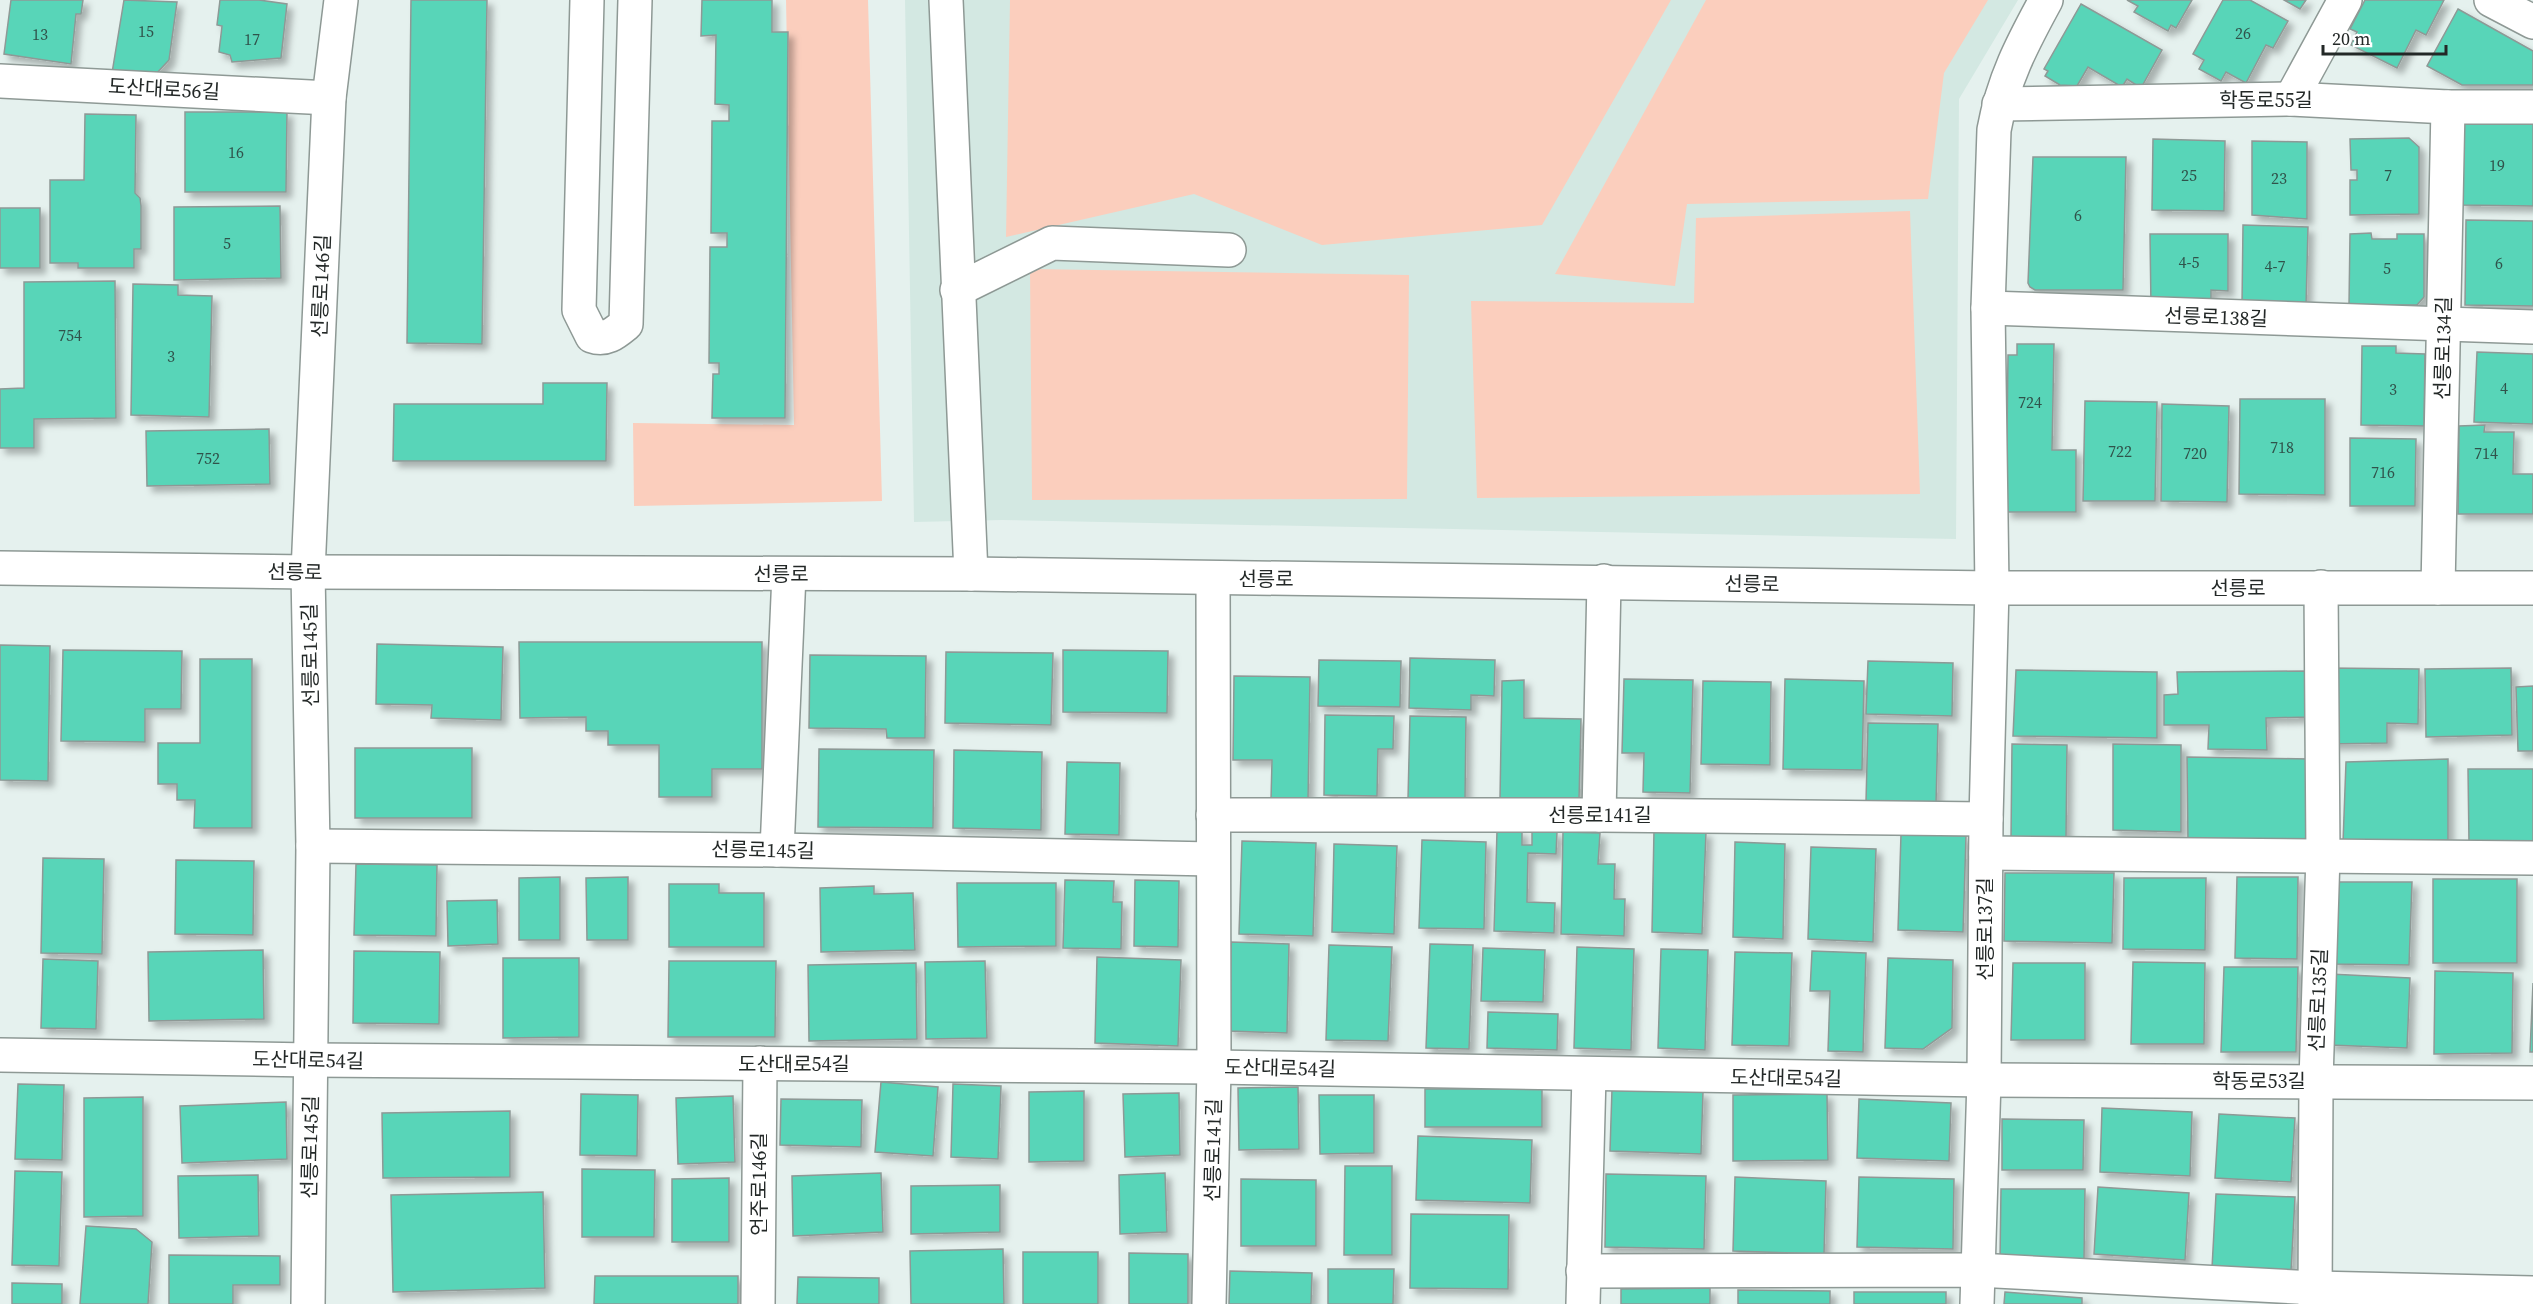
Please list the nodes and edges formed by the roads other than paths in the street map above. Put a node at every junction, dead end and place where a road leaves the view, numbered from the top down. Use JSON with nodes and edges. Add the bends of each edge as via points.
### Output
{"nodes":[{"id":1,"x":341,"y":0,"type":"edge"},
{"id":2,"x":587,"y":0,"type":"edge"},
{"id":3,"x":635,"y":0,"type":"edge"},
{"id":4,"x":946,"y":0,"type":"edge"},
{"id":5,"x":2046,"y":0,"type":"edge"},
{"id":6,"x":2344,"y":0,"type":"edge"},
{"id":7,"x":2491,"y":0,"type":"edge"},
{"id":8,"x":2533,"y":22,"type":"edge"},
{"id":9,"x":0,"y":81,"type":"edge"},
{"id":10,"x":329,"y":98,"type":"junction"},
{"id":11,"x":2291,"y":99,"type":"junction"},
{"id":12,"x":1999,"y":104,"type":"junction"},
{"id":13,"x":2448,"y":107,"type":"junction"},
{"id":14,"x":2533,"y":107,"type":"edge"},
{"id":15,"x":1229,"y":250,"type":"dead end"},
{"id":16,"x":957,"y":290,"type":"junction"},
{"id":17,"x":1988,"y":308,"type":"junction"},
{"id":18,"x":2443,"y":325,"type":"junction"},
{"id":19,"x":2533,"y":327,"type":"edge"},
{"id":20,"x":0,"y":568,"type":"edge"},
{"id":21,"x":308,"y":572,"type":"junction"},
{"id":22,"x":789,"y":574,"type":"junction"},
{"id":23,"x":972,"y":574,"type":"junction"},
{"id":24,"x":1213,"y":579,"type":"junction"},
{"id":25,"x":1604,"y":581,"type":"junction"},
{"id":26,"x":1992,"y":588,"type":"junction"},
{"id":27,"x":2321,"y":588,"type":"junction"},
{"id":28,"x":2438,"y":588,"type":"junction"},
{"id":29,"x":2533,"y":588,"type":"edge"},
{"id":30,"x":1213,"y":815,"type":"junction"},
{"id":31,"x":1599,"y":815,"type":"junction"},
{"id":32,"x":1986,"y":819,"type":"junction"},
{"id":33,"x":313,"y":846,"type":"junction"},
{"id":34,"x":777,"y":850,"type":"junction"},
{"id":35,"x":1986,"y":853,"type":"junction"},
{"id":36,"x":2323,"y":855,"type":"junction"},
{"id":37,"x":2533,"y":858,"type":"edge"},
{"id":38,"x":1212,"y":859,"type":"junction"},
{"id":39,"x":0,"y":1055,"type":"edge"},
{"id":40,"x":311,"y":1060,"type":"junction"},
{"id":41,"x":760,"y":1063,"type":"junction"},
{"id":42,"x":1214,"y":1067,"type":"junction"},
{"id":43,"x":1589,"y":1075,"type":"junction"},
{"id":44,"x":1984,"y":1080,"type":"junction"},
{"id":45,"x":2316,"y":1081,"type":"junction"},
{"id":46,"x":2533,"y":1083,"type":"edge"},
{"id":47,"x":1977,"y":1270,"type":"junction"},
{"id":48,"x":1583,"y":1271,"type":"junction"},
{"id":49,"x":2533,"y":1293,"type":"edge"},
{"id":50,"x":2315,"y":1296,"type":"edge"},
{"id":51,"x":308,"y":1304,"type":"edge"},
{"id":52,"x":758,"y":1304,"type":"edge"},
{"id":53,"x":1209,"y":1304,"type":"edge"},
{"id":54,"x":1583,"y":1304,"type":"edge"},
{"id":55,"x":1977,"y":1304,"type":"edge"}],
"edges":[{"from":1,"to":10,"type":"street","name":"선릉로146길"},
{"from":2,"to":3,"type":"street","via":[[579,310],[592,336],[601,339],[626,324]]},
{"from":4,"to":16,"type":"street"},
{"from":5,"to":12,"type":"street","via":[[2014,59]]},
{"from":6,"to":11,"type":"street"},
{"from":7,"to":8,"type":"street"},
{"from":9,"to":10,"type":"street","name":"도산대로56길"},
{"from":10,"to":21,"type":"street","name":"선릉로146길"},
{"from":11,"to":12,"type":"street","name":"학동로55길"},
{"from":11,"to":13,"type":"street","name":"학동로55길"},
{"from":12,"to":17,"type":"street","via":[[1994,130]]},
{"from":13,"to":14,"type":"street","name":"학동로55길"},
{"from":13,"to":18,"type":"street","name":"선릉로134길"},
{"from":15,"to":16,"type":"street","via":[[1052,243]]},
{"from":16,"to":23,"type":"street"},
{"from":17,"to":18,"type":"street","name":"선릉로138길"},
{"from":17,"to":26,"type":"street"},
{"from":18,"to":19,"type":"street","name":"선릉로138길"},
{"from":18,"to":28,"type":"street","name":"선릉로134길"},
{"from":20,"to":21,"type":"street","name":"선릉로"},
{"from":21,"to":22,"type":"street","name":"선릉로"},
{"from":21,"to":33,"type":"street","name":"선릉로145길"},
{"from":22,"to":23,"type":"street","name":"선릉로"},
{"from":22,"to":34,"type":"street"},
{"from":23,"to":24,"type":"street","name":"선릉로"},
{"from":24,"to":25,"type":"street","name":"선릉로"},
{"from":24,"to":30,"type":"street","name":"선릉로141길"},
{"from":25,"to":26,"type":"street","name":"선릉로"},
{"from":25,"to":31,"type":"street"},
{"from":26,"to":27,"type":"street","name":"선릉로"},
{"from":26,"to":32,"type":"street","name":"선릉로137길"},
{"from":27,"to":28,"type":"street","name":"선릉로"},
{"from":27,"to":36,"type":"street","name":"선릉로135길"},
{"from":28,"to":29,"type":"street","name":"선릉로"},
{"from":30,"to":31,"type":"street","name":"선릉로141길"},
{"from":30,"to":38,"type":"street","name":"선릉로141길"},
{"from":31,"to":32,"type":"street","name":"선릉로141길"},
{"from":32,"to":35,"type":"street","name":"선릉로137길"},
{"from":33,"to":34,"type":"street","name":"선릉로145길"},
{"from":33,"to":40,"type":"street","name":"선릉로145길"},
{"from":34,"to":38,"type":"street","name":"선릉로145길"},
{"from":35,"to":36,"type":"street"},
{"from":35,"to":44,"type":"street","name":"선릉로137길"},
{"from":36,"to":37,"type":"street"},
{"from":36,"to":45,"type":"street","name":"선릉로135길"},
{"from":38,"to":42,"type":"street","name":"선릉로141길"},
{"from":39,"to":40,"type":"street","name":"도산대로54길"},
{"from":40,"to":41,"type":"street","name":"도산대로54길"},
{"from":40,"to":51,"type":"street","name":"선릉로145길"},
{"from":41,"to":42,"type":"street","name":"도산대로54길"},
{"from":41,"to":52,"type":"street","name":"언주로146길"},
{"from":42,"to":43,"type":"street","name":"도산대로54길"},
{"from":42,"to":53,"type":"street","name":"선릉로141길"},
{"from":43,"to":44,"type":"street","name":"도산대로54길"},
{"from":43,"to":48,"type":"street"},
{"from":44,"to":45,"type":"street","name":"학동로53길"},
{"from":44,"to":47,"type":"street","name":"선릉로137길"},
{"from":45,"to":46,"type":"street","name":"학동로53길"},
{"from":45,"to":50,"type":"street","name":"선릉로135길"},
{"from":47,"to":48,"type":"street"},
{"from":47,"to":50,"type":"street"},
{"from":47,"to":55,"type":"street","name":"선릉로137길"},
{"from":48,"to":54,"type":"street"},
{"from":49,"to":50,"type":"street"}]}
